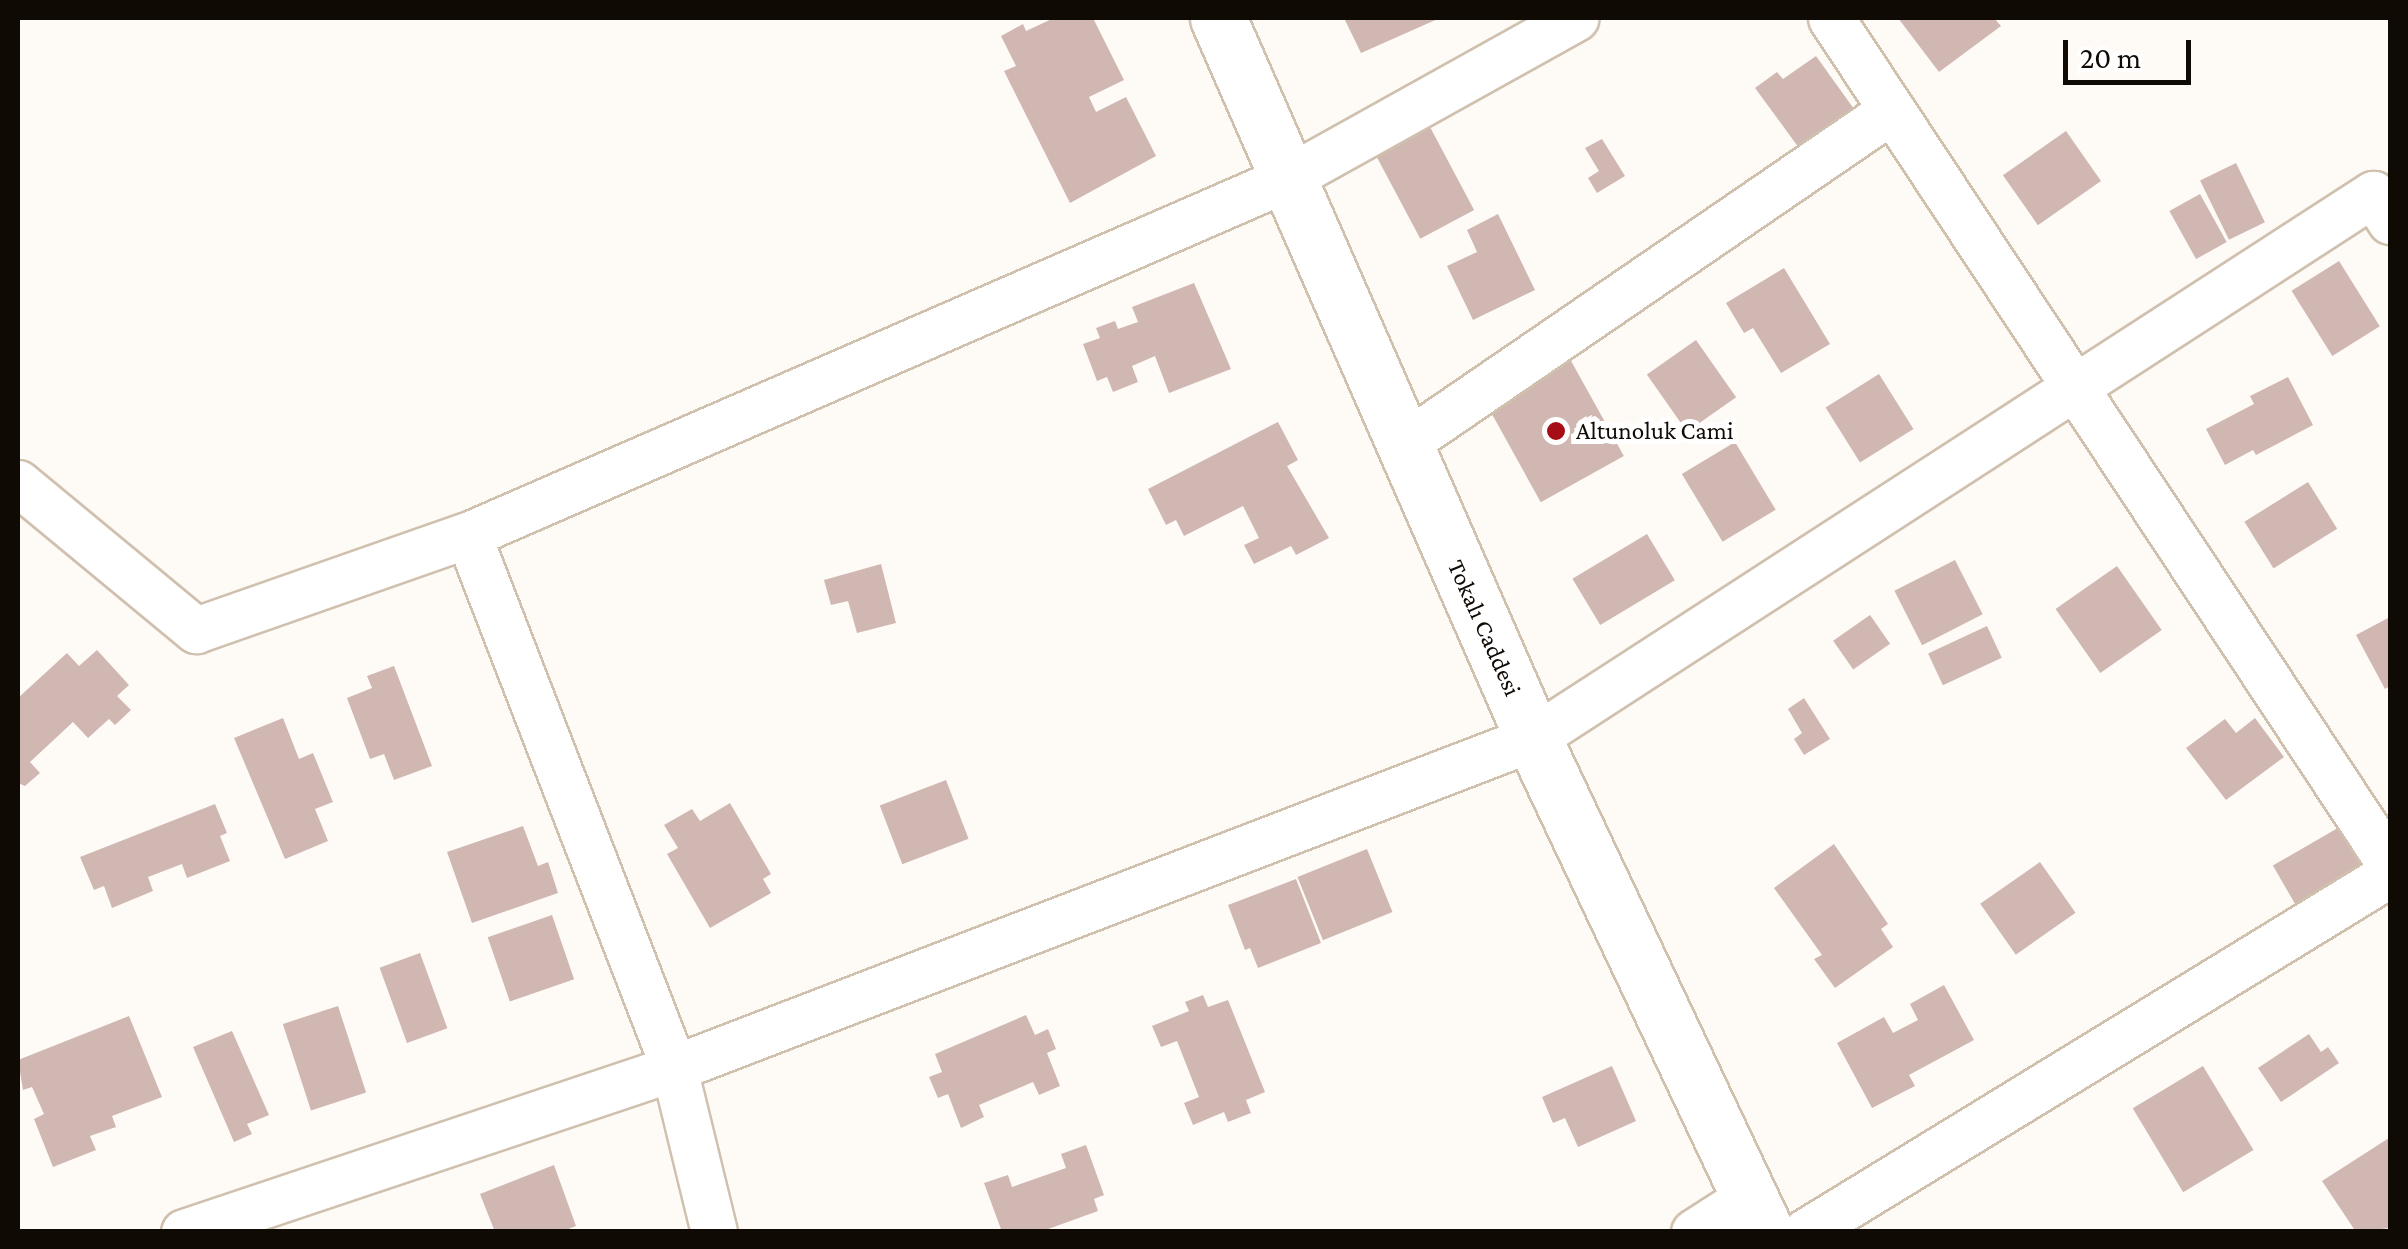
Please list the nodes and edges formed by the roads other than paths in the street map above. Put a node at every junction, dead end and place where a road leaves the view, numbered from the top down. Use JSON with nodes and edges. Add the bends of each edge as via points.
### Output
{"nodes":[{"id":1,"x":1218,"y":18,"type":"edge"},
{"id":2,"x":1575,"y":18,"type":"edge"},
{"id":3,"x":1831,"y":18,"type":"edge"},
{"id":4,"x":1892,"y":110,"type":"junction"},
{"id":5,"x":1288,"y":178,"type":"junction"},
{"id":6,"x":2390,"y":221,"type":"edge"},
{"id":7,"x":2076,"y":388,"type":"junction"},
{"id":8,"x":1404,"y":444,"type":"junction"},
{"id":9,"x":18,"y":483,"type":"edge"},
{"id":10,"x":468,"y":535,"type":"junction"},
{"id":11,"x":1533,"y":738,"type":"junction"},
{"id":12,"x":2390,"y":864,"type":"edge"},
{"id":13,"x":2390,"y":874,"type":"edge"},
{"id":14,"x":674,"y":1068,"type":"junction"},
{"id":15,"x":1758,"y":1214,"type":"edge"},
{"id":16,"x":184,"y":1232,"type":"edge"},
{"id":17,"x":714,"y":1232,"type":"edge"},
{"id":18,"x":1694,"y":1232,"type":"edge"},
{"id":19,"x":1805,"y":1232,"type":"edge"}],
"edges":[{"from":1,"to":5,"type":"street","name":"Tokalı Caddesi"},
{"from":2,"to":5,"type":"street"},
{"from":3,"to":4,"type":"street"},
{"from":4,"to":7,"type":"street"},
{"from":4,"to":8,"type":"street"},
{"from":5,"to":8,"type":"street","name":"Tokalı Caddesi"},
{"from":5,"to":10,"type":"street"},
{"from":6,"to":7,"type":"street","via":[[2373,194]]},
{"from":7,"to":11,"type":"street"},
{"from":7,"to":12,"type":"street"},
{"from":8,"to":11,"type":"street","name":"Tokalı Caddesi"},
{"from":9,"to":10,"type":"street","via":[[196,630]]},
{"from":10,"to":14,"type":"street"},
{"from":11,"to":14,"type":"street"},
{"from":11,"to":15,"type":"street","name":"Tokalı Caddesi"},
{"from":13,"to":19,"type":"street"},
{"from":14,"to":16,"type":"street"},
{"from":14,"to":17,"type":"street"},
{"from":15,"to":18,"type":"street"}]}
